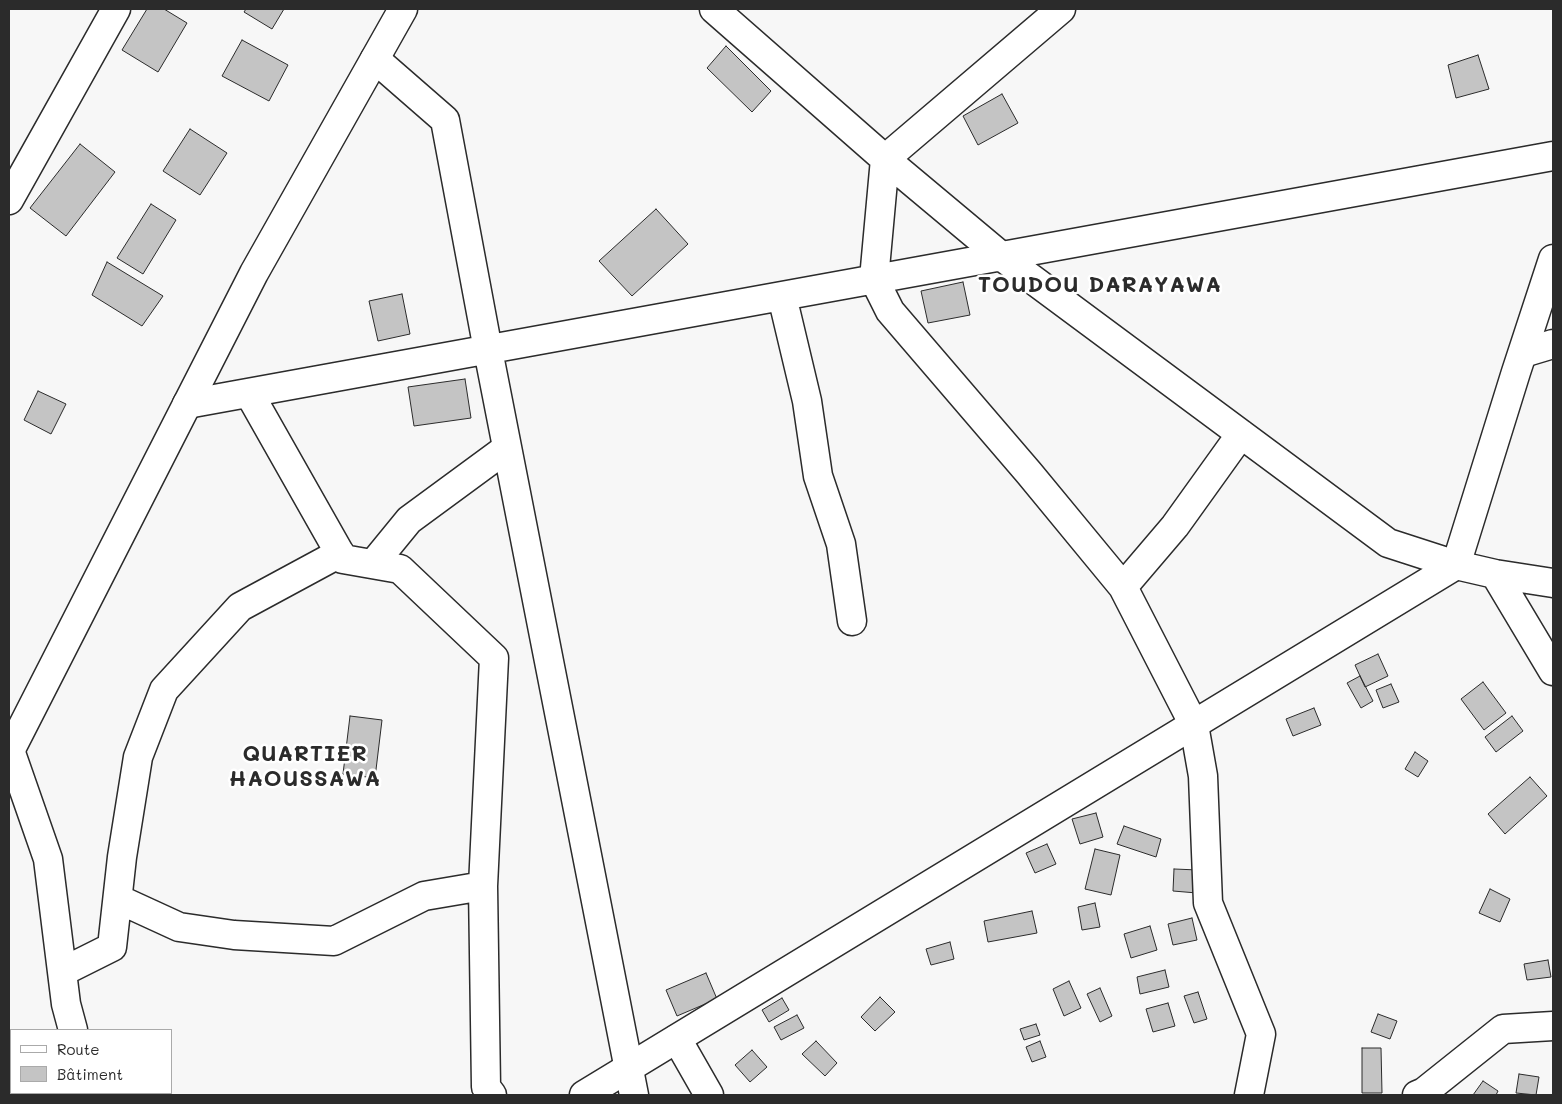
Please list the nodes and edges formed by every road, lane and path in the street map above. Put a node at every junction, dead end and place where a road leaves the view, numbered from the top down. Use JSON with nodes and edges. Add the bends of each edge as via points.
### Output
{"nodes":[{"id":1,"x":116,"y":9,"type":"edge"},
{"id":2,"x":403,"y":9,"type":"edge"},
{"id":3,"x":714,"y":9,"type":"edge"},
{"id":4,"x":1061,"y":9,"type":"edge"},
{"id":5,"x":375,"y":59,"type":"junction"},
{"id":6,"x":1553,"y":156,"type":"edge"},
{"id":7,"x":885,"y":159,"type":"junction"},
{"id":8,"x":9,"y":200,"type":"edge"},
{"id":9,"x":1001,"y":256,"type":"junction"},
{"id":10,"x":1553,"y":259,"type":"edge"},
{"id":11,"x":874,"y":279,"type":"junction"},
{"id":12,"x":782,"y":296,"type":"junction"},
{"id":13,"x":1553,"y":344,"type":"edge"},
{"id":14,"x":488,"y":350,"type":"junction"},
{"id":15,"x":1523,"y":353,"type":"junction"},
{"id":16,"x":249,"y":393,"type":"junction"},
{"id":17,"x":187,"y":404,"type":"junction"},
{"id":18,"x":1240,"y":434,"type":"junction"},
{"id":19,"x":508,"y":448,"type":"junction"},
{"id":20,"x":340,"y":553,"type":"junction"},
{"id":21,"x":373,"y":564,"type":"junction"},
{"id":22,"x":1456,"y":565,"type":"junction"},
{"id":23,"x":1495,"y":574,"type":"junction"},
{"id":24,"x":1553,"y":584,"type":"edge"},
{"id":25,"x":1123,"y":587,"type":"junction"},
{"id":26,"x":852,"y":621,"type":"dead end"},
{"id":27,"x":1553,"y":671,"type":"edge"},
{"id":28,"x":1194,"y":725,"type":"junction"},
{"id":29,"x":9,"y":751,"type":"edge"},
{"id":30,"x":483,"y":886,"type":"junction"},
{"id":31,"x":118,"y":899,"type":"junction"},
{"id":32,"x":62,"y":972,"type":"junction"},
{"id":33,"x":1553,"y":1026,"type":"edge"},
{"id":34,"x":73,"y":1029,"type":"edge"},
{"id":35,"x":677,"y":1039,"type":"junction"},
{"id":36,"x":629,"y":1068,"type":"junction"},
{"id":37,"x":492,"y":1095,"type":"edge"},
{"id":38,"x":584,"y":1095,"type":"edge"},
{"id":39,"x":634,"y":1095,"type":"edge"},
{"id":40,"x":709,"y":1095,"type":"edge"},
{"id":41,"x":1249,"y":1095,"type":"edge"},
{"id":42,"x":1417,"y":1095,"type":"edge"}],
"edges":[{"from":1,"to":8,"type":"street"},
{"from":2,"to":5,"type":"street"},
{"from":3,"to":7,"type":"street"},
{"from":4,"to":7,"type":"street"},
{"from":5,"to":14,"type":"street","via":[[445,120]]},
{"from":5,"to":17,"type":"street","via":[[254,273]]},
{"from":6,"to":9,"type":"street"},
{"from":7,"to":9,"type":"street"},
{"from":7,"to":11,"type":"street"},
{"from":9,"to":11,"type":"street"},
{"from":9,"to":18,"type":"street"},
{"from":10,"to":15,"type":"street"},
{"from":11,"to":12,"type":"street"},
{"from":11,"to":25,"type":"street","via":[[890,312]]},
{"from":12,"to":14,"type":"street"},
{"from":12,"to":26,"type":"street","via":[[807,401],[818,476],[840,544]]},
{"from":13,"to":15,"type":"street"},
{"from":14,"to":16,"type":"street"},
{"from":14,"to":19,"type":"street"},
{"from":15,"to":22,"type":"street"},
{"from":16,"to":17,"type":"street"},
{"from":16,"to":20,"type":"street"},
{"from":17,"to":29,"type":"street"},
{"from":18,"to":22,"type":"street","via":[[1388,543]]},
{"from":18,"to":25,"type":"street","via":[[1174,526]]},
{"from":19,"to":21,"type":"street","via":[[409,520]]},
{"from":19,"to":36,"type":"street"},
{"from":20,"to":21,"type":"street","via":[[343,559]]},
{"from":20,"to":31,"type":"street","via":[[240,607],[164,690],[138,757]]},
{"from":21,"to":30,"type":"street","via":[[400,569],[494,658]]},
{"from":22,"to":23,"type":"street"},
{"from":22,"to":28,"type":"street"},
{"from":23,"to":24,"type":"street"},
{"from":23,"to":27,"type":"street"},
{"from":25,"to":28,"type":"street"},
{"from":28,"to":35,"type":"street"},
{"from":28,"to":41,"type":"street","via":[[1203,776],[1208,903],[1261,1034]]},
{"from":29,"to":32,"type":"street","via":[[48,859]]},
{"from":30,"to":31,"type":"street","via":[[424,896],[334,941],[234,936],[179,927]]},
{"from":30,"to":37,"type":"street","via":[[486,1087]]},
{"from":31,"to":32,"type":"street","via":[[112,947]]},
{"from":32,"to":34,"type":"street"},
{"from":33,"to":42,"type":"street","via":[[1503,1029]]},
{"from":35,"to":36,"type":"street"},
{"from":35,"to":40,"type":"street"},
{"from":36,"to":38,"type":"street"},
{"from":36,"to":39,"type":"street"}]}
